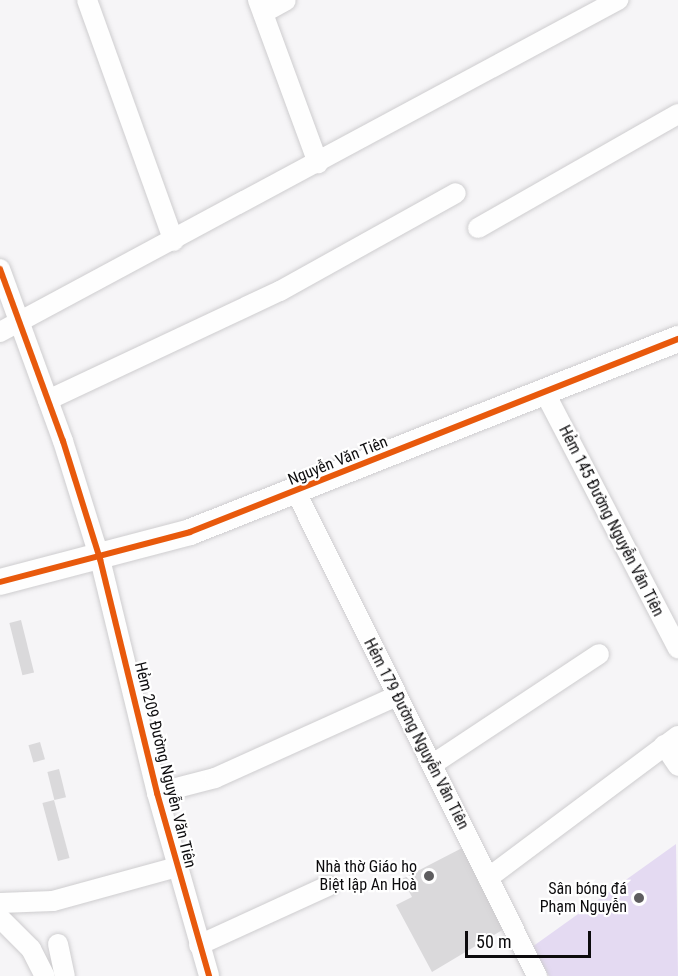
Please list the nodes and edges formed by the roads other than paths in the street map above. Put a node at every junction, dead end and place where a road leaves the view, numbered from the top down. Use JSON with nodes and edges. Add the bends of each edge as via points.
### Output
{"nodes":[{"id":1,"x":87,"y":0,"type":"edge"},
{"id":2,"x":286,"y":0,"type":"edge"},
{"id":3,"x":618,"y":0,"type":"edge"},
{"id":4,"x":261,"y":6,"type":"edge"},
{"id":5,"x":678,"y":114,"type":"edge"},
{"id":6,"x":318,"y":163,"type":"junction"},
{"id":7,"x":456,"y":193,"type":"dead end"},
{"id":8,"x":478,"y":228,"type":"dead end"},
{"id":9,"x":174,"y":241,"type":"junction"},
{"id":10,"x":0,"y":269,"type":"edge"},
{"id":11,"x":20,"y":322,"type":"junction"},
{"id":12,"x":0,"y":332,"type":"edge"},
{"id":13,"x":678,"y":339,"type":"edge"},
{"id":14,"x":545,"y":393,"type":"junction"},
{"id":15,"x":48,"y":400,"type":"junction"},
{"id":16,"x":296,"y":492,"type":"junction"},
{"id":17,"x":99,"y":559,"type":"junction"},
{"id":18,"x":0,"y":582,"type":"edge"},
{"id":19,"x":672,"y":624,"type":"edge"},
{"id":20,"x":678,"y":649,"type":"edge"},
{"id":21,"x":599,"y":654,"type":"dead end"},
{"id":22,"x":397,"y":696,"type":"junction"},
{"id":23,"x":671,"y":740,"type":"edge"},
{"id":24,"x":433,"y":764,"type":"junction"},
{"id":25,"x":678,"y":766,"type":"edge"},
{"id":26,"x":157,"y":793,"type":"junction"},
{"id":27,"x":177,"y":867,"type":"junction"},
{"id":28,"x":488,"y":878,"type":"junction"},
{"id":29,"x":328,"y":886,"type":"dead end"},
{"id":30,"x":0,"y":903,"type":"edge"},
{"id":31,"x":0,"y":918,"type":"edge"},
{"id":32,"x":58,"y":944,"type":"dead end"},
{"id":33,"x":199,"y":945,"type":"junction"},
{"id":34,"x":45,"y":976,"type":"edge"},
{"id":35,"x":65,"y":976,"type":"edge"},
{"id":36,"x":209,"y":976,"type":"edge"},
{"id":37,"x":537,"y":976,"type":"edge"}],
"edges":[{"from":1,"to":9,"type":"street"},
{"from":2,"to":4,"type":"street"},
{"from":3,"to":6,"type":"street"},
{"from":4,"to":6,"type":"street"},
{"from":5,"to":8,"type":"street"},
{"from":6,"to":9,"type":"street"},
{"from":7,"to":15,"type":"street","via":[[280,291]]},
{"from":9,"to":11,"type":"street"},
{"from":10,"to":11,"type":"street","name":"Hẻm 209 Đường Nguyễn Văn Tiên"},
{"from":11,"to":12,"type":"street"},
{"from":11,"to":15,"type":"street","name":"Hẻm 209 Đường Nguyễn Văn Tiên"},
{"from":13,"to":14,"type":"street","name":"Nguyễn Văn Tiên"},
{"from":14,"to":16,"type":"street","name":"Nguyễn Văn Tiên"},
{"from":14,"to":19,"type":"street","name":"Hẻm 145 Đường Nguyễn Văn Tiên"},
{"from":15,"to":17,"type":"street","name":"Hẻm 209 Đường Nguyễn Văn Tiên"},
{"from":16,"to":17,"type":"street","name":"Nguyễn Văn Tiên","via":[[190,532]]},
{"from":16,"to":22,"type":"street","name":"Hẻm 179 Đường Nguyễn Văn Tiên"},
{"from":17,"to":18,"type":"street","name":"Nguyễn Văn Tiên"},
{"from":17,"to":26,"type":"street","name":"Hẻm 209 Đường Nguyễn Văn Tiên"},
{"from":19,"to":20,"type":"street","name":"Hẻm 145 Đường Nguyễn Văn Tiên"},
{"from":21,"to":24,"type":"street"},
{"from":22,"to":24,"type":"street","name":"Hẻm 179 Đường Nguyễn Văn Tiên"},
{"from":22,"to":26,"type":"street","via":[[215,778]]},
{"from":23,"to":25,"type":"street"},
{"from":23,"to":28,"type":"street"},
{"from":24,"to":28,"type":"street","name":"Hẻm 179 Đường Nguyễn Văn Tiên"},
{"from":26,"to":27,"type":"street","name":"Hẻm 209 Đường Nguyễn Văn Tiên"},
{"from":27,"to":30,"type":"street","via":[[53,901]]},
{"from":27,"to":33,"type":"street","name":"Hẻm 209 Đường Nguyễn Văn Tiên"},
{"from":28,"to":37,"type":"street","name":"Hẻm 179 Đường Nguyễn Văn Tiên"},
{"from":29,"to":33,"type":"street"},
{"from":31,"to":34,"type":"street","via":[[31,949]]},
{"from":32,"to":35,"type":"street"},
{"from":33,"to":36,"type":"street","name":"Hẻm 209 Đường Nguyễn Văn Tiên"}]}
